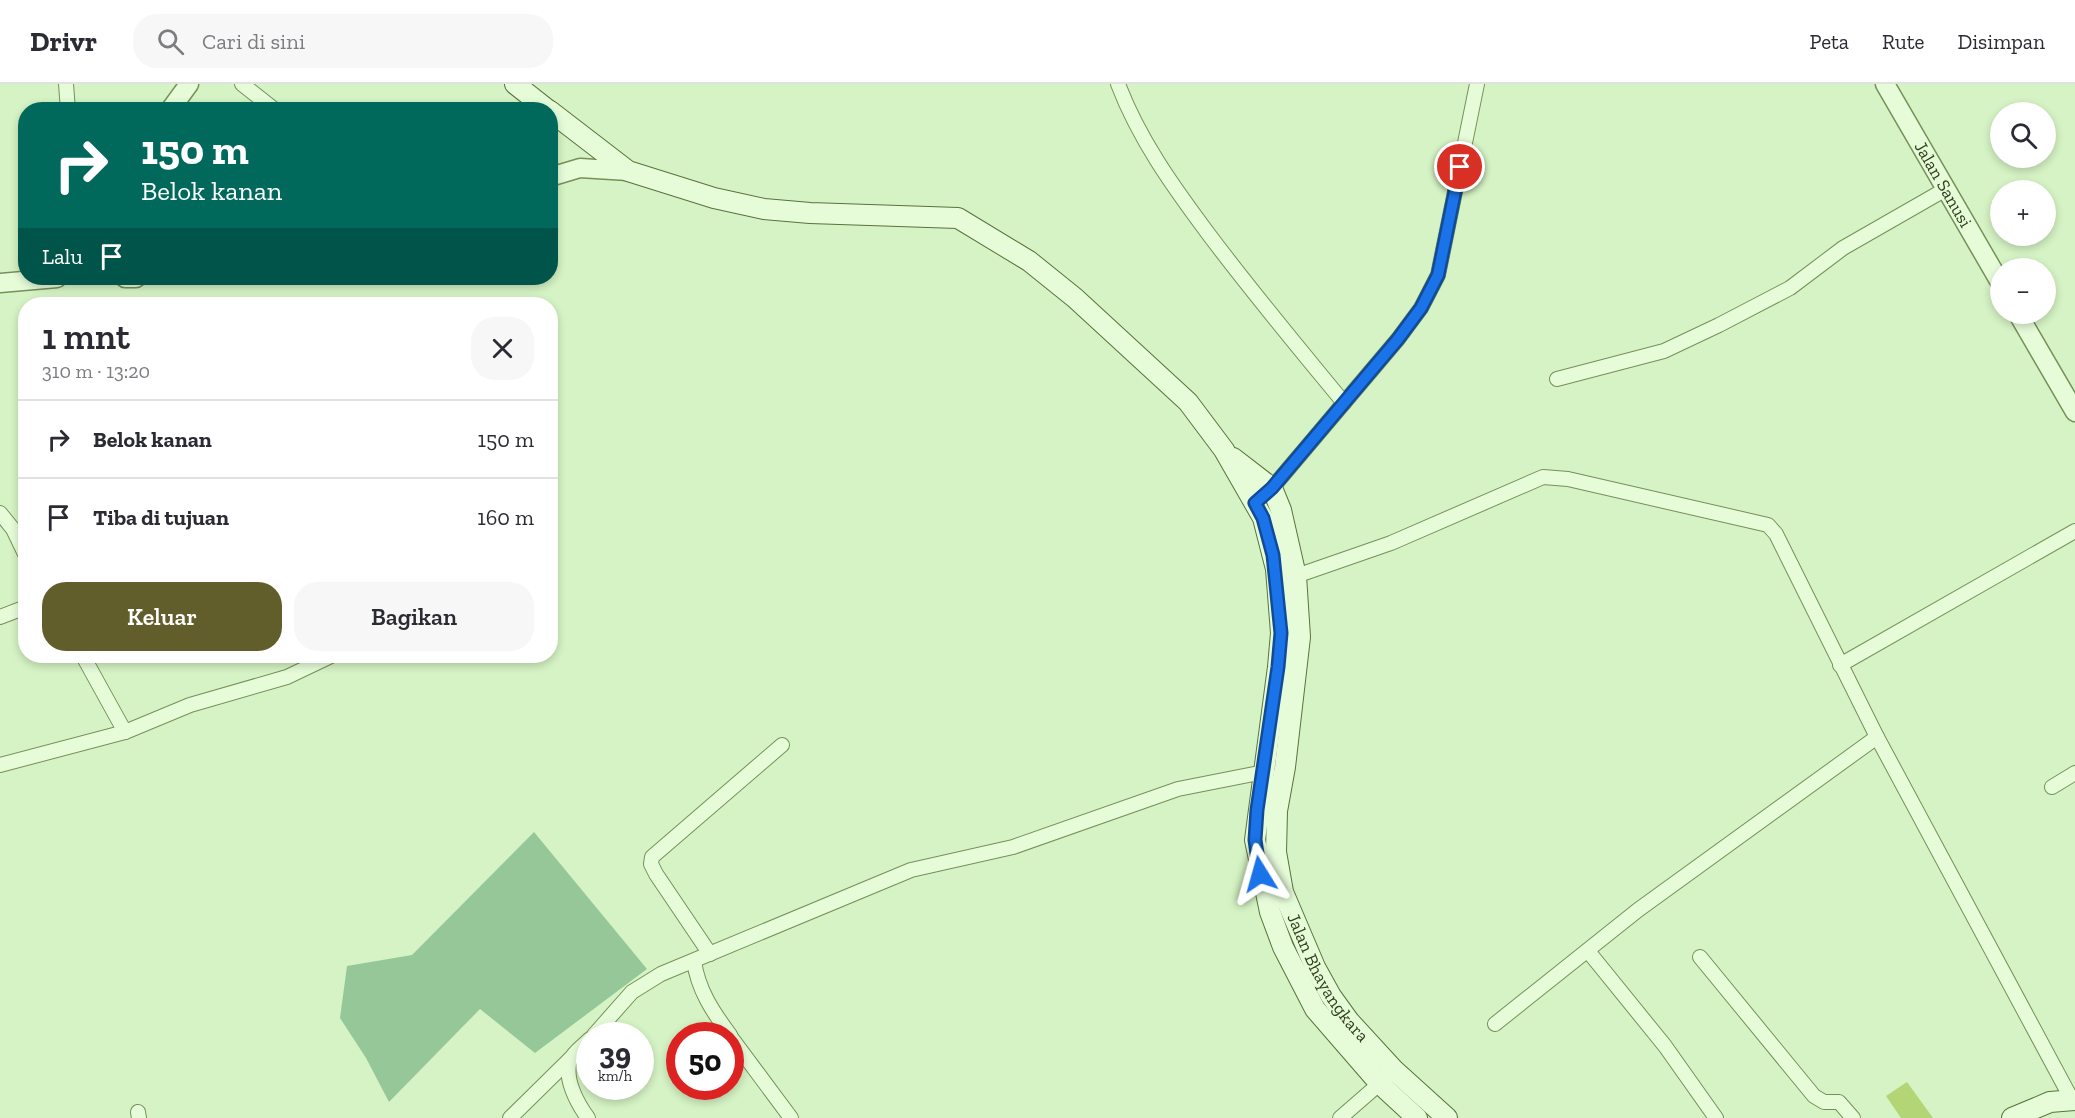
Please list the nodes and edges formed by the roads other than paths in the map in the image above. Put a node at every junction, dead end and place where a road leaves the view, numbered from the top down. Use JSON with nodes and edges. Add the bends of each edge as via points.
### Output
{"nodes":[{"id":1,"x":66,"y":84,"type":"edge"},
{"id":2,"x":189,"y":84,"type":"edge"},
{"id":3,"x":242,"y":84,"type":"edge"},
{"id":4,"x":515,"y":84,"type":"edge"},
{"id":5,"x":1118,"y":84,"type":"edge"},
{"id":6,"x":1477,"y":84,"type":"edge"},
{"id":7,"x":1885,"y":84,"type":"edge"},
{"id":8,"x":67,"y":102,"type":"edge"},
{"id":9,"x":176,"y":102,"type":"edge"},
{"id":10,"x":265,"y":102,"type":"edge"},
{"id":11,"x":539,"y":102,"type":"edge"},
{"id":12,"x":558,"y":117,"type":"edge"},
{"id":13,"x":628,"y":171,"type":"junction"},
{"id":14,"x":558,"y":175,"type":"edge"},
{"id":15,"x":1946,"y":189,"type":"junction"},
{"id":16,"x":1990,"y":265,"type":"edge"},
{"id":17,"x":18,"y":281,"type":"edge"},
{"id":18,"x":0,"y":283,"type":"edge"},
{"id":19,"x":2024,"y":324,"type":"edge"},
{"id":20,"x":1557,"y":379,"type":"dead end"},
{"id":21,"x":1344,"y":403,"type":"junction"},
{"id":22,"x":2075,"y":412,"type":"edge"},
{"id":23,"x":1224,"y":450,"type":"junction"},
{"id":24,"x":1272,"y":488,"type":"junction"},
{"id":25,"x":1255,"y":503,"type":"junction"},
{"id":26,"x":0,"y":513,"type":"edge"},
{"id":27,"x":2075,"y":531,"type":"edge"},
{"id":28,"x":18,"y":539,"type":"edge"},
{"id":29,"x":1296,"y":576,"type":"junction"},
{"id":30,"x":18,"y":610,"type":"edge"},
{"id":31,"x":0,"y":617,"type":"edge"},
{"id":32,"x":86,"y":663,"type":"edge"},
{"id":33,"x":316,"y":663,"type":"edge"},
{"id":34,"x":1840,"y":665,"type":"junction"},
{"id":35,"x":124,"y":732,"type":"junction"},
{"id":36,"x":1877,"y":736,"type":"junction"},
{"id":37,"x":782,"y":745,"type":"dead end"},
{"id":38,"x":0,"y":765,"type":"edge"},
{"id":39,"x":1264,"y":772,"type":"junction"},
{"id":40,"x":2075,"y":773,"type":"edge"},
{"id":41,"x":2052,"y":787,"type":"dead end"},
{"id":42,"x":1588,"y":951,"type":"junction"},
{"id":43,"x":710,"y":954,"type":"junction"},
{"id":44,"x":1701,"y":957,"type":"dead end"},
{"id":45,"x":694,"y":961,"type":"junction"},
{"id":46,"x":606,"y":1022,"type":"edge"},
{"id":47,"x":720,"y":1022,"type":"edge"},
{"id":48,"x":1495,"y":1024,"type":"dead end"},
{"id":49,"x":576,"y":1053,"type":"edge"},
{"id":50,"x":744,"y":1054,"type":"edge"},
{"id":51,"x":570,"y":1059,"type":"junction"},
{"id":52,"x":1394,"y":1070,"type":"junction"},
{"id":53,"x":1380,"y":1084,"type":"junction"},
{"id":54,"x":2073,"y":1100,"type":"edge"},
{"id":55,"x":510,"y":1118,"type":"edge"},
{"id":56,"x":588,"y":1118,"type":"edge"},
{"id":57,"x":791,"y":1118,"type":"edge"},
{"id":58,"x":1340,"y":1118,"type":"edge"},
{"id":59,"x":1417,"y":1118,"type":"edge"},
{"id":60,"x":1447,"y":1118,"type":"edge"},
{"id":61,"x":1716,"y":1118,"type":"edge"},
{"id":62,"x":1853,"y":1118,"type":"edge"},
{"id":63,"x":2012,"y":1118,"type":"edge"}],
"edges":[{"from":1,"to":8,"type":"street"},
{"from":2,"to":9,"type":"street"},
{"from":3,"to":10,"type":"street"},
{"from":4,"to":11,"type":"main road"},
{"from":5,"to":21,"type":"street","via":[[1131,118],[1174,187]]},
{"from":6,"to":21,"type":"street","via":[[1438,275],[1421,308]]},
{"from":7,"to":15,"type":"street","name":"Jalan Sanusi"},
{"from":12,"to":13,"type":"main road"},
{"from":13,"to":14,"type":"street","via":[[580,168]]},
{"from":13,"to":23,"type":"main road","via":[[764,209],[958,218],[1029,261],[1076,298],[1188,402]]},
{"from":15,"to":16,"type":"street","name":"Jalan Sanusi"},
{"from":15,"to":20,"type":"street","via":[[1843,248],[1790,288],[1728,321],[1664,351]]},
{"from":17,"to":18,"type":"street"},
{"from":19,"to":22,"type":"street"},
{"from":21,"to":24,"type":"street"},
{"from":23,"to":24,"type":"main road"},
{"from":23,"to":25,"type":"main road","name":"Jalan Bhayangkara"},
{"from":24,"to":25,"type":"street"},
{"from":24,"to":29,"type":"main road","name":"Jalan Bhayangkara"},
{"from":25,"to":39,"type":"main road","name":"Jalan Bhayangkara","via":[[1270,540],[1276,569],[1281,633]]},
{"from":26,"to":28,"type":"street"},
{"from":27,"to":34,"type":"street"},
{"from":29,"to":34,"type":"street","via":[[1391,543],[1531,482],[1555,477],[1768,525]]},
{"from":29,"to":52,"type":"main road","name":"Jalan Bhayangkara","via":[[1300,637],[1277,811],[1276,852],[1283,892],[1331,996]]},
{"from":30,"to":31,"type":"street"},
{"from":32,"to":35,"type":"street"},
{"from":33,"to":35,"type":"street","via":[[287,677],[190,705]]},
{"from":34,"to":36,"type":"street"},
{"from":35,"to":38,"type":"street"},
{"from":36,"to":42,"type":"street","via":[[1638,910]]},
{"from":36,"to":54,"type":"street"},
{"from":37,"to":43,"type":"street","via":[[652,856],[656,874]]},
{"from":39,"to":43,"type":"street","via":[[1178,789],[1013,847],[911,870]]},
{"from":39,"to":53,"type":"main road","name":"Jalan Bhayangkara","via":[[1255,840],[1273,921],[1315,1009]]},
{"from":40,"to":41,"type":"street"},
{"from":42,"to":48,"type":"street"},
{"from":42,"to":61,"type":"street","via":[[1665,1046]]},
{"from":43,"to":45,"type":"street"},
{"from":44,"to":62,"type":"street","via":[[1814,1096],[1843,1105]]},
{"from":45,"to":46,"type":"street","via":[[641,985]]},
{"from":45,"to":47,"type":"street","via":[[702,991]]},
{"from":49,"to":51,"type":"street"},
{"from":50,"to":57,"type":"street"},
{"from":51,"to":55,"type":"street"},
{"from":51,"to":56,"type":"street","via":[[570,1081]]},
{"from":52,"to":53,"type":"street"},
{"from":52,"to":60,"type":"main road","name":"Jalan Bhayangkara"},
{"from":53,"to":58,"type":"street"},
{"from":53,"to":59,"type":"main road","name":"Jalan Bhayangkara"},
{"from":54,"to":63,"type":"main road","via":[[2050,1102]]}]}
